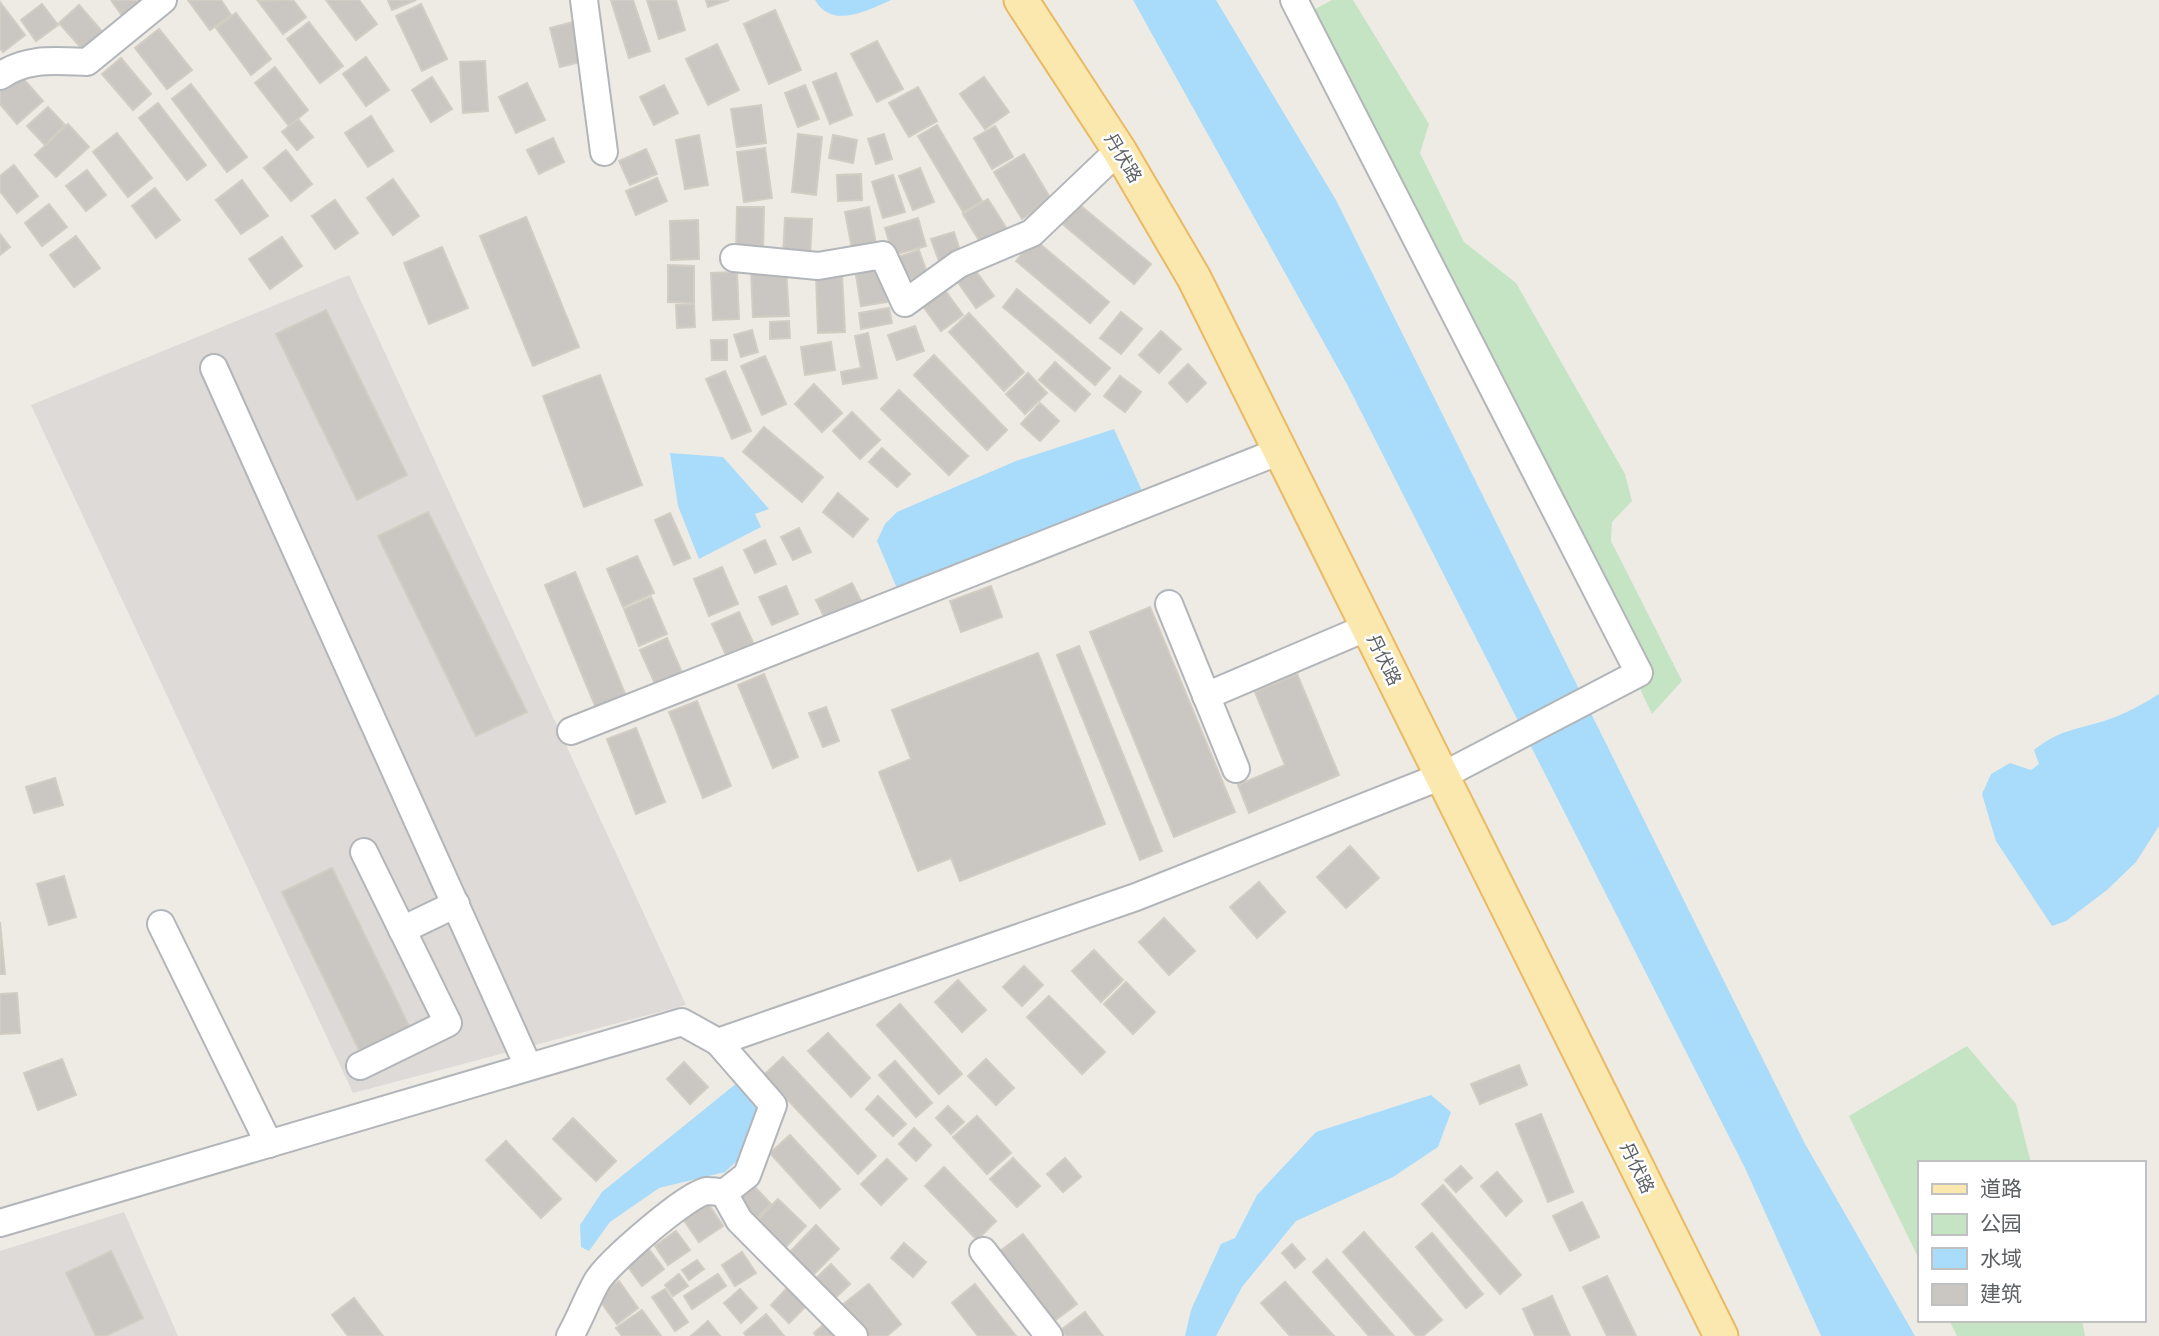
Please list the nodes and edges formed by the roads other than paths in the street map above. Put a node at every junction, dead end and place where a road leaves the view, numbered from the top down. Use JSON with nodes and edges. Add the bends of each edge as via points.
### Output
{"nodes":[{"id":1,"x":163,"y":0,"type":"edge"},
{"id":2,"x":584,"y":0,"type":"edge"},
{"id":3,"x":1021,"y":0,"type":"edge"},
{"id":4,"x":1294,"y":0,"type":"edge"},
{"id":5,"x":0,"y":76,"type":"edge"},
{"id":6,"x":1119,"y":150,"type":"junction"},
{"id":7,"x":604,"y":152,"type":"dead end"},
{"id":8,"x":734,"y":258,"type":"dead end"},
{"id":9,"x":214,"y":368,"type":"dead end"},
{"id":10,"x":1280,"y":451,"type":"junction"},
{"id":11,"x":1169,"y":604,"type":"dead end"},
{"id":12,"x":1368,"y":627,"type":"junction"},
{"id":13,"x":1206,"y":696,"type":"junction"},
{"id":14,"x":571,"y":731,"type":"dead end"},
{"id":15,"x":1236,"y":769,"type":"dead end"},
{"id":16,"x":1455,"y":769,"type":"junction"},
{"id":17,"x":364,"y":852,"type":"dead end"},
{"id":18,"x":456,"y":904,"type":"junction"},
{"id":19,"x":160,"y":924,"type":"dead end"},
{"id":20,"x":402,"y":930,"type":"junction"},
{"id":21,"x":718,"y":1042,"type":"junction"},
{"id":22,"x":360,"y":1066,"type":"dead end"},
{"id":23,"x":528,"y":1066,"type":"junction"},
{"id":24,"x":269,"y":1144,"type":"junction"},
{"id":25,"x":723,"y":1193,"type":"junction"},
{"id":26,"x":0,"y":1223,"type":"edge"},
{"id":27,"x":983,"y":1251,"type":"dead end"},
{"id":28,"x":569,"y":1336,"type":"edge"},
{"id":29,"x":853,"y":1336,"type":"edge"},
{"id":30,"x":1049,"y":1336,"type":"edge"},
{"id":31,"x":1721,"y":1336,"type":"edge"}],
"edges":[{"from":1,"to":5,"type":"street","via":[[87,62],[40,60],[13,66]]},
{"from":2,"to":7,"type":"street"},
{"from":3,"to":6,"type":"main road","name":"丹伏路"},
{"from":4,"to":16,"type":"street","via":[[1639,673]]},
{"from":6,"to":8,"type":"street","via":[[1031,233],[959,264],[905,303],[883,255],[818,266]]},
{"from":6,"to":10,"type":"main road","name":"丹伏路","via":[[1194,278]]},
{"from":9,"to":18,"type":"street"},
{"from":10,"to":12,"type":"main road","name":"丹伏路"},
{"from":10,"to":14,"type":"street"},
{"from":11,"to":13,"type":"street"},
{"from":12,"to":13,"type":"street"},
{"from":12,"to":16,"type":"main road","name":"丹伏路"},
{"from":13,"to":15,"type":"street"},
{"from":16,"to":21,"type":"street","via":[[1136,897]]},
{"from":16,"to":31,"type":"main road","name":"丹伏路"},
{"from":17,"to":20,"type":"street"},
{"from":18,"to":20,"type":"street"},
{"from":18,"to":23,"type":"street"},
{"from":19,"to":24,"type":"street"},
{"from":20,"to":22,"type":"street","via":[[448,1023]]},
{"from":21,"to":23,"type":"street","via":[[682,1022]]},
{"from":21,"to":25,"type":"street","via":[[773,1105],[747,1175]]},
{"from":23,"to":24,"type":"street"},
{"from":24,"to":26,"type":"street"},
{"from":25,"to":28,"type":"street","via":[[706,1191],[637,1241],[597,1281]]},
{"from":25,"to":29,"type":"street","via":[[739,1220]]},
{"from":27,"to":30,"type":"street"}]}
